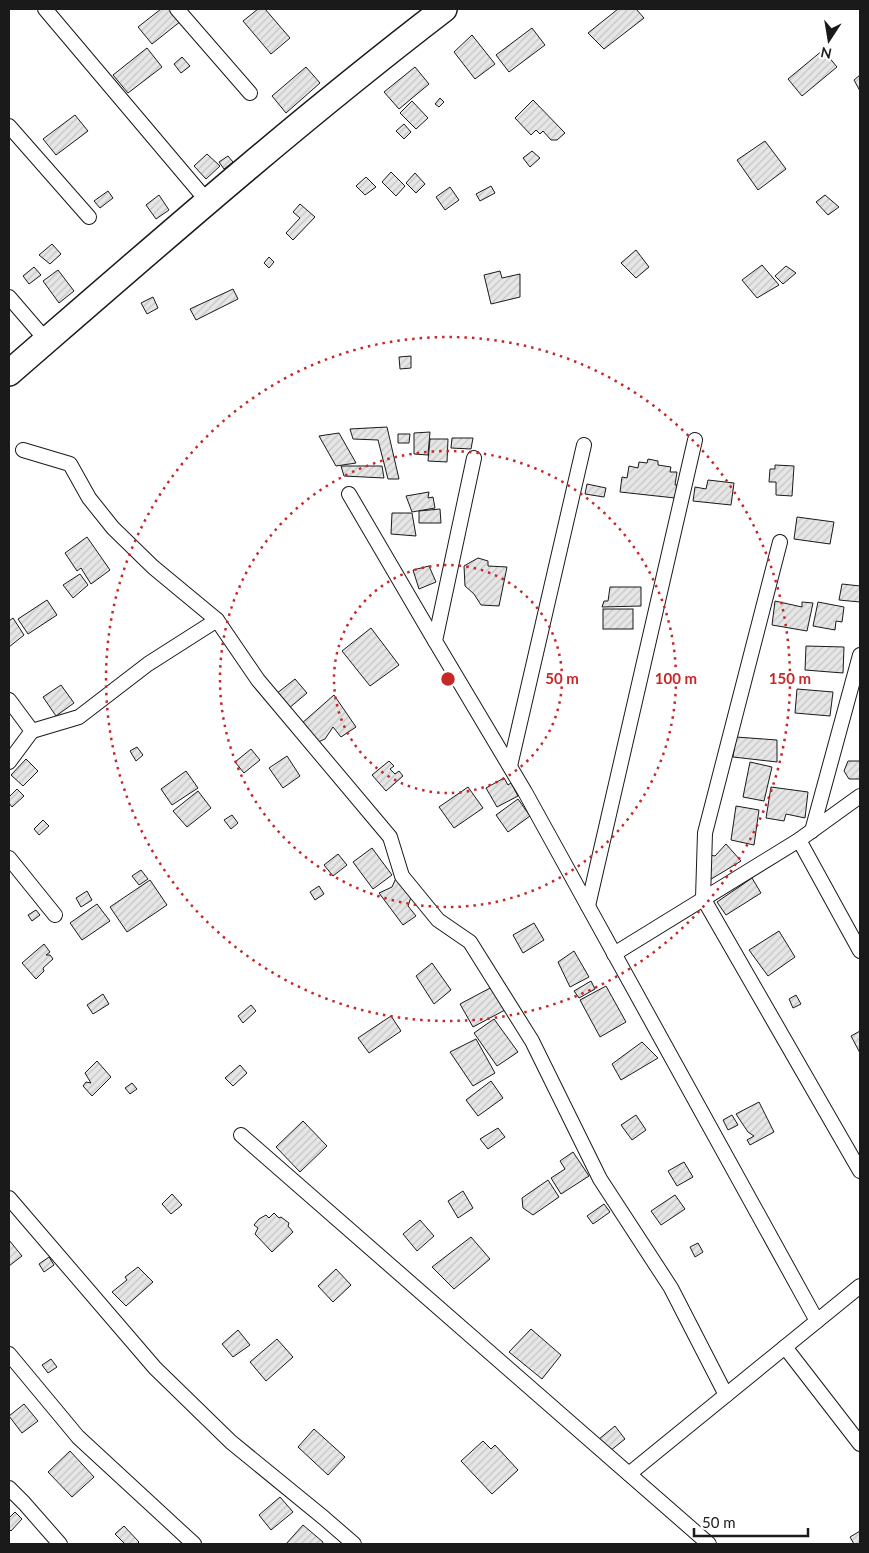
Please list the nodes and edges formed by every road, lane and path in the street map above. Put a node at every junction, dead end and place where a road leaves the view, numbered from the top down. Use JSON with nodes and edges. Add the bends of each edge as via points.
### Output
{"nodes":[{"id":1,"x":44,"y":9,"type":"edge"},
{"id":2,"x":177,"y":9,"type":"edge"},
{"id":3,"x":444,"y":9,"type":"edge"},
{"id":4,"x":250,"y":93,"type":"dead end"},
{"id":5,"x":9,"y":126,"type":"edge"},
{"id":6,"x":208,"y":202,"type":"junction"},
{"id":7,"x":89,"y":217,"type":"dead end"},
{"id":8,"x":9,"y":297,"type":"edge"},
{"id":9,"x":46,"y":340,"type":"junction"},
{"id":10,"x":9,"y":373,"type":"edge"},
{"id":11,"x":695,"y":440,"type":"dead end"},
{"id":12,"x":584,"y":444,"type":"dead end"},
{"id":13,"x":23,"y":450,"type":"dead end"},
{"id":14,"x":474,"y":458,"type":"dead end"},
{"id":15,"x":349,"y":494,"type":"dead end"},
{"id":16,"x":780,"y":542,"type":"dead end"},
{"id":17,"x":217,"y":620,"type":"junction"},
{"id":18,"x":436,"y":641,"type":"junction"},
{"id":19,"x":860,"y":655,"type":"edge"},
{"id":20,"x":9,"y":700,"type":"edge"},
{"id":21,"x":32,"y":731,"type":"junction"},
{"id":22,"x":9,"y":762,"type":"edge"},
{"id":23,"x":510,"y":766,"type":"junction"},
{"id":24,"x":860,"y":796,"type":"edge"},
{"id":25,"x":812,"y":831,"type":"junction"},
{"id":26,"x":799,"y":840,"type":"junction"},
{"id":27,"x":9,"y":858,"type":"edge"},
{"id":28,"x":703,"y":898,"type":"junction"},
{"id":29,"x":588,"y":906,"type":"junction"},
{"id":30,"x":55,"y":916,"type":"dead end"},
{"id":31,"x":860,"y":951,"type":"edge"},
{"id":32,"x":614,"y":954,"type":"junction"},
{"id":33,"x":241,"y":1135,"type":"dead end"},
{"id":34,"x":860,"y":1171,"type":"edge"},
{"id":35,"x":9,"y":1198,"type":"edge"},
{"id":36,"x":860,"y":1286,"type":"edge"},
{"id":37,"x":817,"y":1321,"type":"junction"},
{"id":38,"x":785,"y":1347,"type":"junction"},
{"id":39,"x":9,"y":1354,"type":"edge"},
{"id":40,"x":726,"y":1395,"type":"junction"},
{"id":41,"x":860,"y":1444,"type":"edge"},
{"id":42,"x":629,"y":1474,"type":"junction"},
{"id":43,"x":9,"y":1488,"type":"edge"},
{"id":44,"x":60,"y":1544,"type":"edge"},
{"id":45,"x":194,"y":1544,"type":"edge"},
{"id":46,"x":354,"y":1544,"type":"edge"},
{"id":47,"x":709,"y":1544,"type":"edge"}],
"edges":[{"from":1,"to":6,"type":"street"},
{"from":2,"to":4,"type":"street"},
{"from":3,"to":6,"type":"highway","via":[[371,65]]},
{"from":5,"to":7,"type":"street"},
{"from":6,"to":9,"type":"highway"},
{"from":8,"to":9,"type":"street"},
{"from":9,"to":10,"type":"highway"},
{"from":11,"to":29,"type":"street"},
{"from":12,"to":23,"type":"street"},
{"from":13,"to":17,"type":"street","via":[[70,464],[88,498],[113,528],[153,567]]},
{"from":14,"to":18,"type":"street"},
{"from":15,"to":18,"type":"street"},
{"from":16,"to":28,"type":"street","via":[[704,833]]},
{"from":17,"to":21,"type":"street","via":[[148,664],[79,717]]},
{"from":17,"to":40,"type":"street","via":[[258,680],[390,837],[402,876],[438,920],[470,942],[532,1041],[600,1179],[671,1288]]},
{"from":18,"to":23,"type":"street"},
{"from":19,"to":25,"type":"street"},
{"from":20,"to":21,"type":"street"},
{"from":21,"to":22,"type":"street"},
{"from":23,"to":29,"type":"street"},
{"from":24,"to":25,"type":"street"},
{"from":25,"to":26,"type":"street"},
{"from":26,"to":28,"type":"street"},
{"from":26,"to":31,"type":"street"},
{"from":27,"to":30,"type":"street"},
{"from":28,"to":32,"type":"street"},
{"from":28,"to":34,"type":"street"},
{"from":29,"to":32,"type":"street"},
{"from":32,"to":37,"type":"street"},
{"from":33,"to":42,"type":"street"},
{"from":35,"to":46,"type":"street","via":[[155,1368],[232,1442]]},
{"from":36,"to":37,"type":"street"},
{"from":37,"to":38,"type":"street"},
{"from":38,"to":40,"type":"street"},
{"from":38,"to":41,"type":"street"},
{"from":39,"to":45,"type":"street","via":[[78,1437]]},
{"from":40,"to":42,"type":"street"},
{"from":42,"to":47,"type":"street"},
{"from":43,"to":44,"type":"street"}]}
